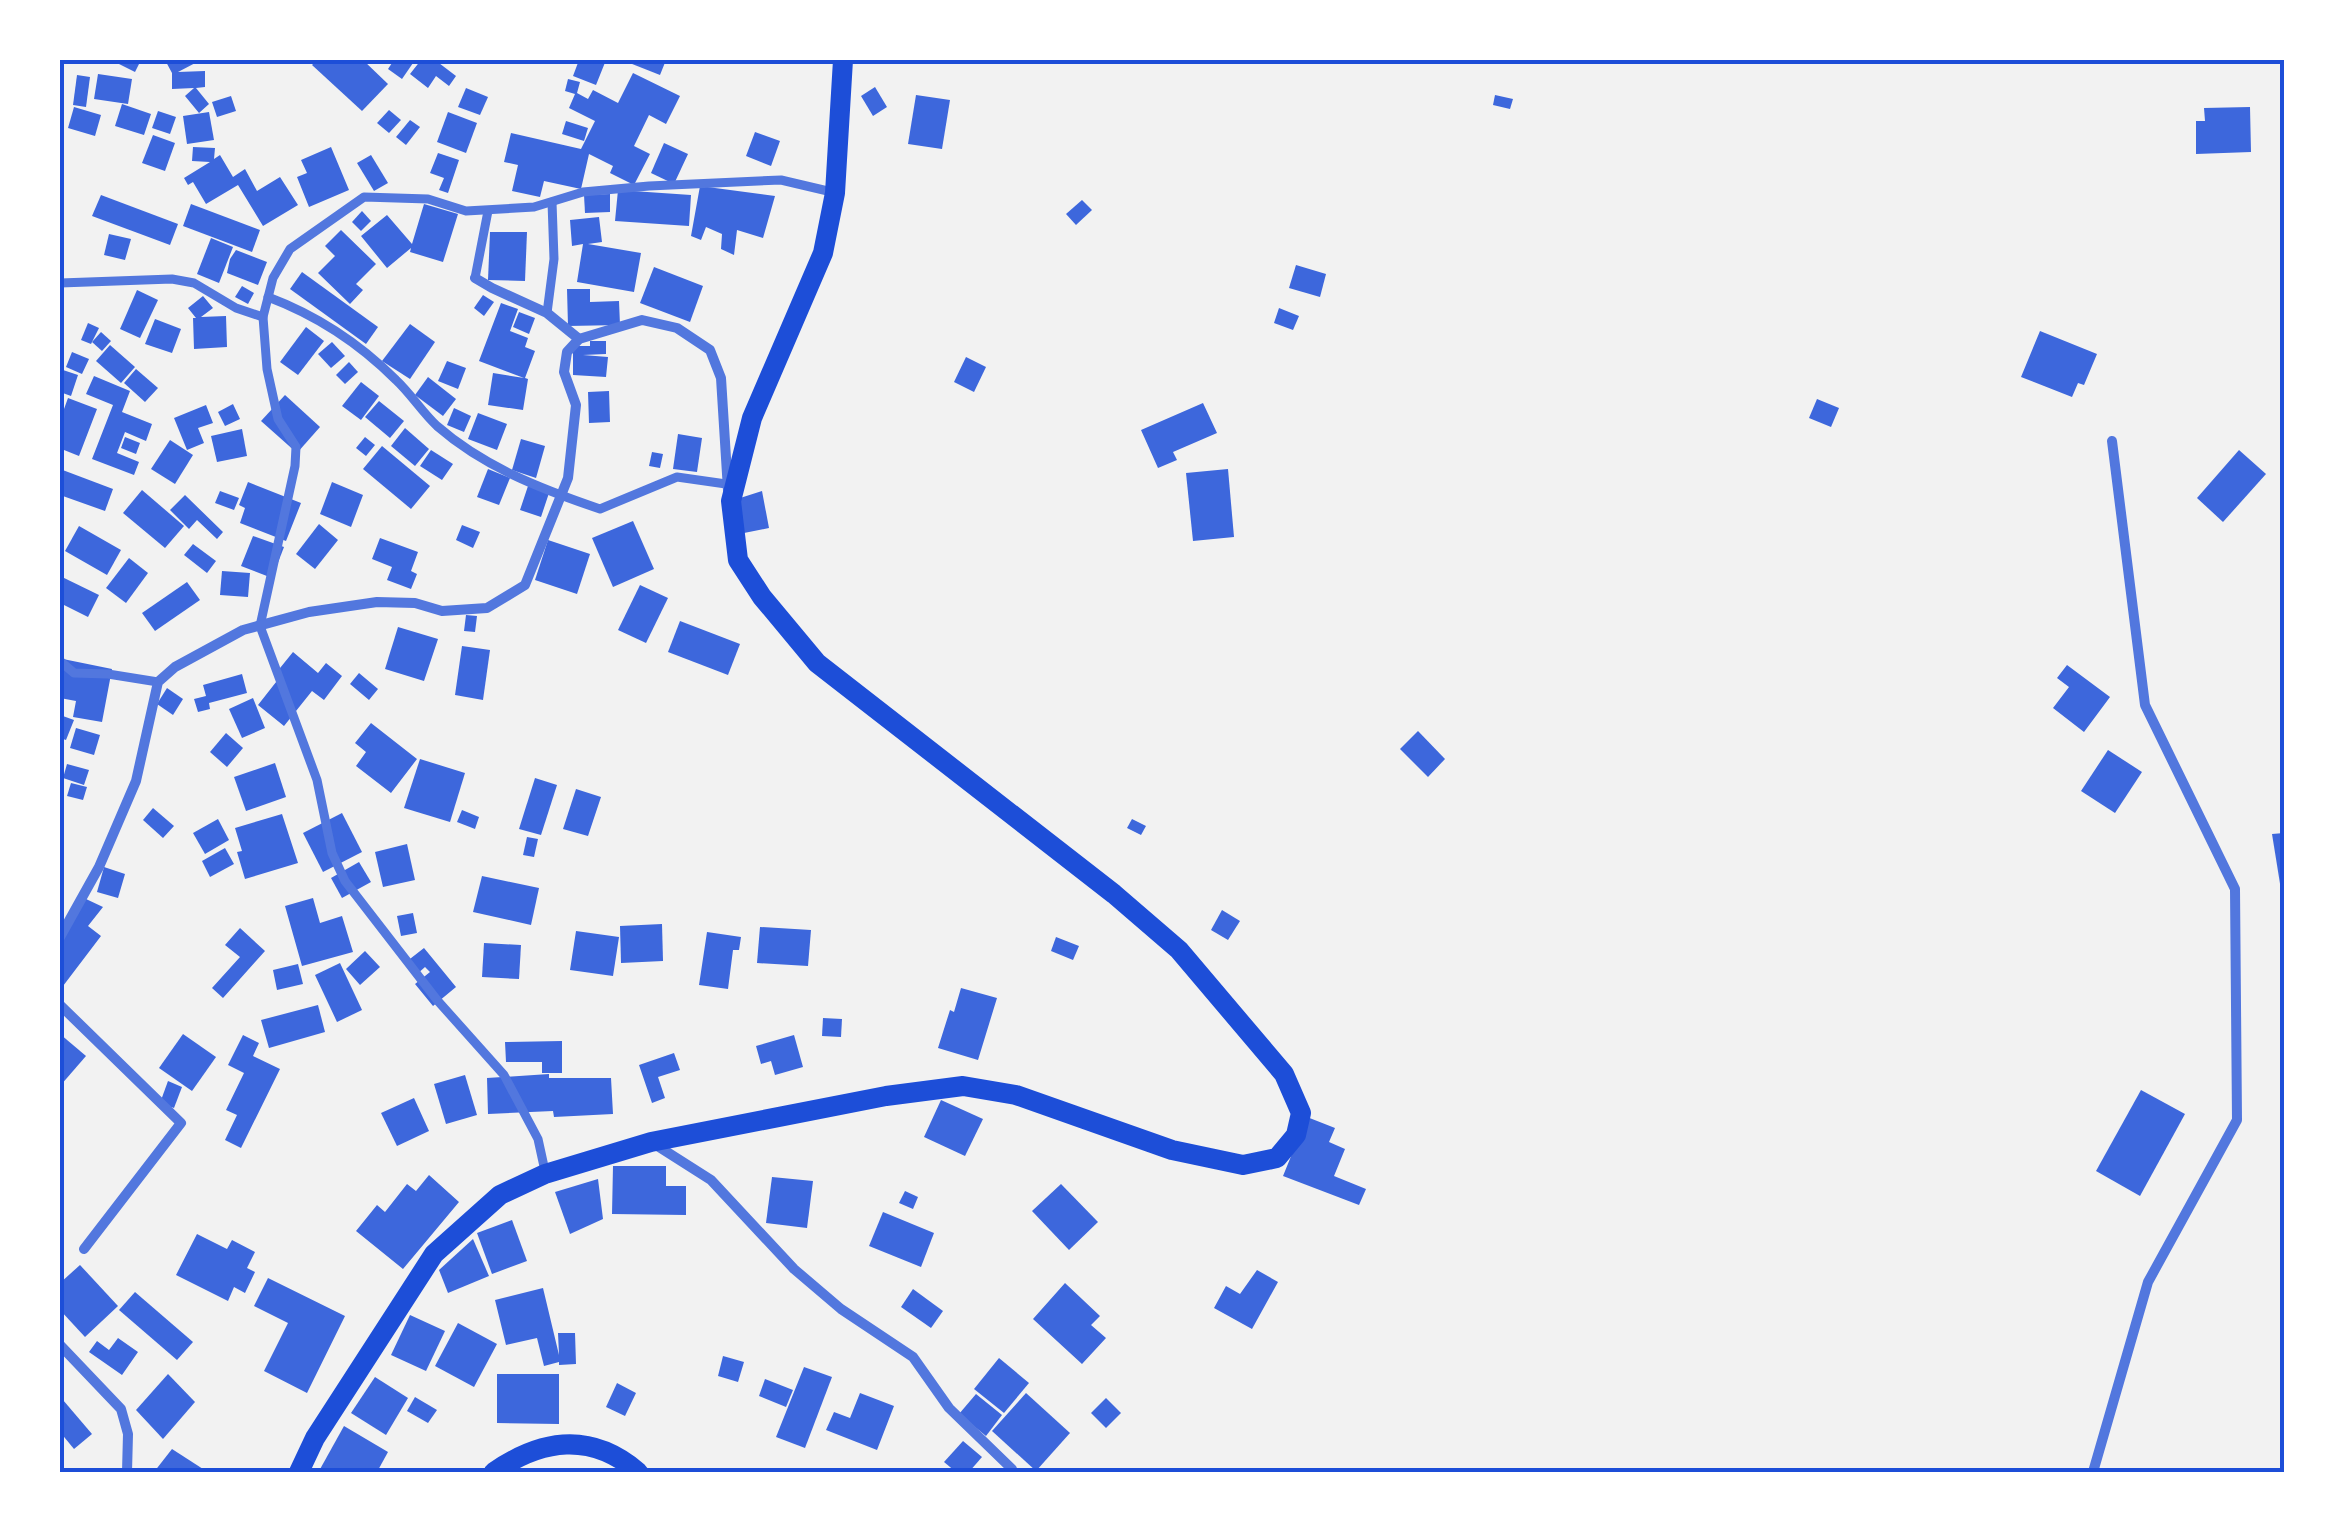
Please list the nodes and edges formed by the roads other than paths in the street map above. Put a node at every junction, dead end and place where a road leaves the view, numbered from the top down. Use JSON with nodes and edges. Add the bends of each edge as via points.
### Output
{"nodes":[{"id":1,"x":843,"y":60,"type":"edge"},
{"id":2,"x":835,"y":193,"type":"junction"},
{"id":3,"x":552,"y":202,"type":"junction"},
{"id":4,"x":488,"y":211,"type":"junction"},
{"id":5,"x":475,"y":278,"type":"joint"},
{"id":6,"x":60,"y":283,"type":"edge"},
{"id":7,"x":268,"y":297,"type":"junction"},
{"id":8,"x":547,"y":312,"type":"junction"},
{"id":9,"x":264,"y":317,"type":"junction"},
{"id":10,"x":579,"y":339,"type":"junction"},
{"id":11,"x":2112,"y":441,"type":"dead end"},
{"id":12,"x":729,"y":492,"type":"junction"},
{"id":13,"x":561,"y":496,"type":"junction"},
{"id":14,"x":260,"y":626,"type":"junction"},
{"id":15,"x":60,"y":661,"type":"edge"},
{"id":16,"x":158,"y":682,"type":"junction"},
{"id":17,"x":60,"y":937,"type":"edge"},
{"id":18,"x":60,"y":1005,"type":"edge"},
{"id":19,"x":651,"y":1142,"type":"junction"},
{"id":20,"x":546,"y":1174,"type":"junction"},
{"id":21,"x":84,"y":1249,"type":"dead end"},
{"id":22,"x":60,"y":1344,"type":"edge"},
{"id":23,"x":619,"y":1463,"type":"edge"},
{"id":24,"x":126,"y":1472,"type":"edge"},
{"id":25,"x":299,"y":1472,"type":"edge"},
{"id":26,"x":494,"y":1472,"type":"edge"},
{"id":27,"x":638,"y":1472,"type":"edge"},
{"id":28,"x":1009,"y":1472,"type":"edge"},
{"id":29,"x":2093,"y":1472,"type":"edge"}],
"edges":[{"from":1,"to":2,"type":"main road"},
{"from":2,"to":3,"type":"street","via":[[780,180],[583,192]]},
{"from":2,"to":12,"type":"main road","via":[[823,253],[752,418]]},
{"from":3,"to":4,"type":"street"},
{"from":3,"to":8,"type":"street"},
{"from":4,"to":5,"type":"street"},
{"from":4,"to":7,"type":"street","via":[[466,212],[428,199],[364,197],[290,249]]},
{"from":5,"to":8,"type":"street"},
{"from":6,"to":9,"type":"street","via":[[172,279]]},
{"from":7,"to":9,"type":"street"},
{"from":7,"to":13,"type":"street","via":[[305,311],[356,347],[482,460]]},
{"from":8,"to":10,"type":"street"},
{"from":9,"to":14,"type":"street","via":[[278,419],[296,447]]},
{"from":10,"to":12,"type":"street","via":[[642,320],[677,328],[710,350],[721,378]]},
{"from":10,"to":13,"type":"street","via":[[567,352],[564,372],[576,406]]},
{"from":11,"to":29,"type":"street","via":[[2145,705],[2235,889],[2237,1120],[2148,1282]]},
{"from":12,"to":13,"type":"street","via":[[677,477],[600,509]]},
{"from":12,"to":19,"type":"main road","via":[[738,560],[817,663],[1178,950],[1284,1074],[1300,1113],[1296,1135],[1277,1158],[1243,1166],[1172,1150],[1016,1095],[963,1086]]},
{"from":13,"to":14,"type":"street","via":[[525,585],[487,608],[442,611],[376,602]]},
{"from":14,"to":16,"type":"street"},
{"from":14,"to":20,"type":"street","via":[[317,780],[344,881],[504,1075],[538,1139]]},
{"from":15,"to":16,"type":"street","via":[[74,673]]},
{"from":16,"to":17,"type":"street","via":[[136,782]]},
{"from":18,"to":21,"type":"street","via":[[181,1123]]},
{"from":19,"to":20,"type":"main road"},
{"from":19,"to":28,"type":"street","via":[[711,1180],[794,1268],[913,1357]]},
{"from":20,"to":25,"type":"main road","via":[[500,1196],[434,1254]]},
{"from":22,"to":24,"type":"street","via":[[120,1409],[128,1434]]},
{"from":23,"to":26,"type":"main road","via":[[582,1445],[550,1446]]},
{"from":23,"to":27,"type":"main road"}]}
